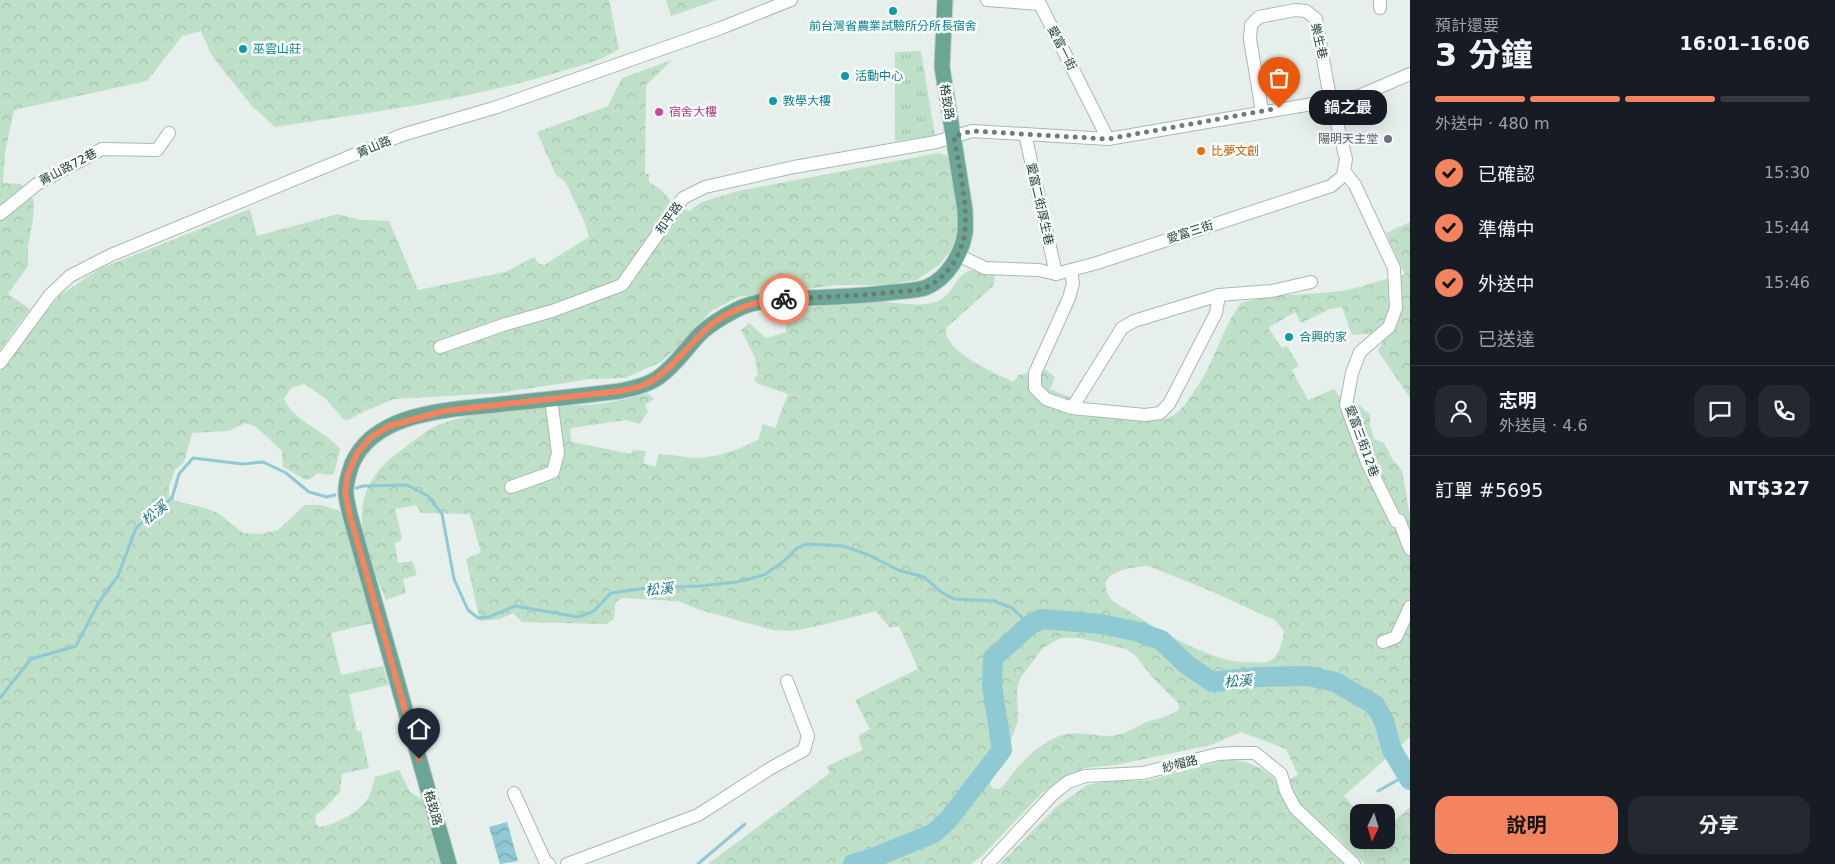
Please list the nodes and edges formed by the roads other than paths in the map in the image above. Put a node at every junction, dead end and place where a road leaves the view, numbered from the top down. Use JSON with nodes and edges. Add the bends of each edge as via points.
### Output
{"nodes":[{"id":1,"x":791,"y":0,"type":"edge"},
{"id":2,"x":945,"y":0,"type":"edge"},
{"id":3,"x":987,"y":0,"type":"edge"},
{"id":4,"x":1410,"y":74,"type":"edge"},
{"id":5,"x":1332,"y":99,"type":"junction"},
{"id":6,"x":1262,"y":111,"type":"junction"},
{"id":7,"x":169,"y":133,"type":"dead end"},
{"id":8,"x":1025,"y":134,"type":"junction"},
{"id":9,"x":954,"y":136,"type":"junction"},
{"id":10,"x":1108,"y":139,"type":"junction"},
{"id":11,"x":1345,"y":172,"type":"junction"},
{"id":12,"x":0,"y":214,"type":"edge"},
{"id":13,"x":958,"y":255,"type":"junction"},
{"id":14,"x":1071,"y":271,"type":"junction"},
{"id":15,"x":1056,"y":274,"type":"junction"},
{"id":16,"x":1311,"y":282,"type":"dead end"},
{"id":17,"x":1219,"y":295,"type":"junction"},
{"id":18,"x":440,"y":347,"type":"dead end"},
{"id":19,"x":0,"y":363,"type":"edge"},
{"id":20,"x":551,"y":399,"type":"junction"},
{"id":21,"x":1072,"y":408,"type":"junction"},
{"id":22,"x":511,"y":488,"type":"dead end"},
{"id":23,"x":1410,"y":549,"type":"edge"},
{"id":24,"x":1410,"y":606,"type":"edge"},
{"id":25,"x":1383,"y":642,"type":"dead end"},
{"id":26,"x":787,"y":681,"type":"dead end"},
{"id":27,"x":514,"y":793,"type":"dead end"},
{"id":28,"x":449,"y":864,"type":"edge"},
{"id":29,"x":549,"y":864,"type":"edge"},
{"id":30,"x":567,"y":864,"type":"edge"},
{"id":31,"x":988,"y":864,"type":"edge"},
{"id":32,"x":1354,"y":864,"type":"edge"}],
"edges":[{"from":1,"to":19,"type":"street","name":"菁山路","via":[[497,107],[402,135],[111,255],[70,276],[50,295]]},
{"from":2,"to":9,"type":"main road","name":"格致路","via":[[942,67]]},
{"from":3,"to":10,"type":"street","name":"愛富一街","via":[[1040,4]]},
{"from":4,"to":5,"type":"street","name":"和平路","via":[[1359,96]]},
{"from":5,"to":6,"type":"street","name":"和平路"},
{"from":5,"to":6,"type":"street","name":"樂生巷","via":[[1316,19],[1306,11],[1295,10],[1259,17],[1251,25],[1250,39]]},
{"from":5,"to":11,"type":"street","via":[[1346,159]]},
{"from":6,"to":10,"type":"street","name":"和平路"},
{"from":7,"to":12,"type":"street","name":"菁山路72巷","via":[[157,150],[102,149],[37,184]]},
{"from":8,"to":9,"type":"street","name":"和平路","via":[[972,131]]},
{"from":8,"to":10,"type":"street","name":"和平路"},
{"from":8,"to":15,"type":"street","name":"愛富二街厚生巷"},
{"from":9,"to":13,"type":"main road","name":"格致路","via":[[965,223]]},
{"from":9,"to":18,"type":"street","name":"和平路","via":[[936,142],[794,166],[705,187],[683,198],[622,285]]},
{"from":11,"to":14,"type":"street","name":"愛富三街","via":[[1331,186]]},
{"from":11,"to":23,"type":"street","name":"愛富三街12巷","via":[[1355,185],[1394,268],[1396,308],[1390,327],[1360,352],[1346,404],[1367,462],[1396,521],[1399,520]]},
{"from":13,"to":15,"type":"street","name":"愛富三街","via":[[985,268],[1039,270]]},
{"from":13,"to":20,"type":"main road","name":"格致路","via":[[949,269],[927,287],[753,303],[737,309],[702,332],[674,364],[644,386]]},
{"from":14,"to":15,"type":"street","name":"愛富三街"},
{"from":14,"to":21,"type":"street","via":[[1073,283],[1069,298],[1035,373],[1035,388],[1046,399]]},
{"from":16,"to":17,"type":"street"},
{"from":17,"to":21,"type":"street","via":[[1134,321],[1122,328]]},
{"from":17,"to":21,"type":"street","via":[[1216,313],[1169,404],[1160,413],[1145,415]]},
{"from":20,"to":22,"type":"street","via":[[558,453],[553,472]]},
{"from":20,"to":28,"type":"main road","name":"格致路","via":[[444,411],[389,426],[370,438],[357,453],[348,474],[345,492],[350,516]]},
{"from":24,"to":25,"type":"street","via":[[1396,637]]},
{"from":26,"to":30,"type":"street","via":[[808,736],[804,750],[698,815]]},
{"from":27,"to":29,"type":"street"},
{"from":31,"to":32,"type":"street","name":"紗帽路","via":[[1068,782],[1084,776],[1143,773],[1218,754],[1236,753],[1255,754],[1281,774],[1295,808]]}]}
